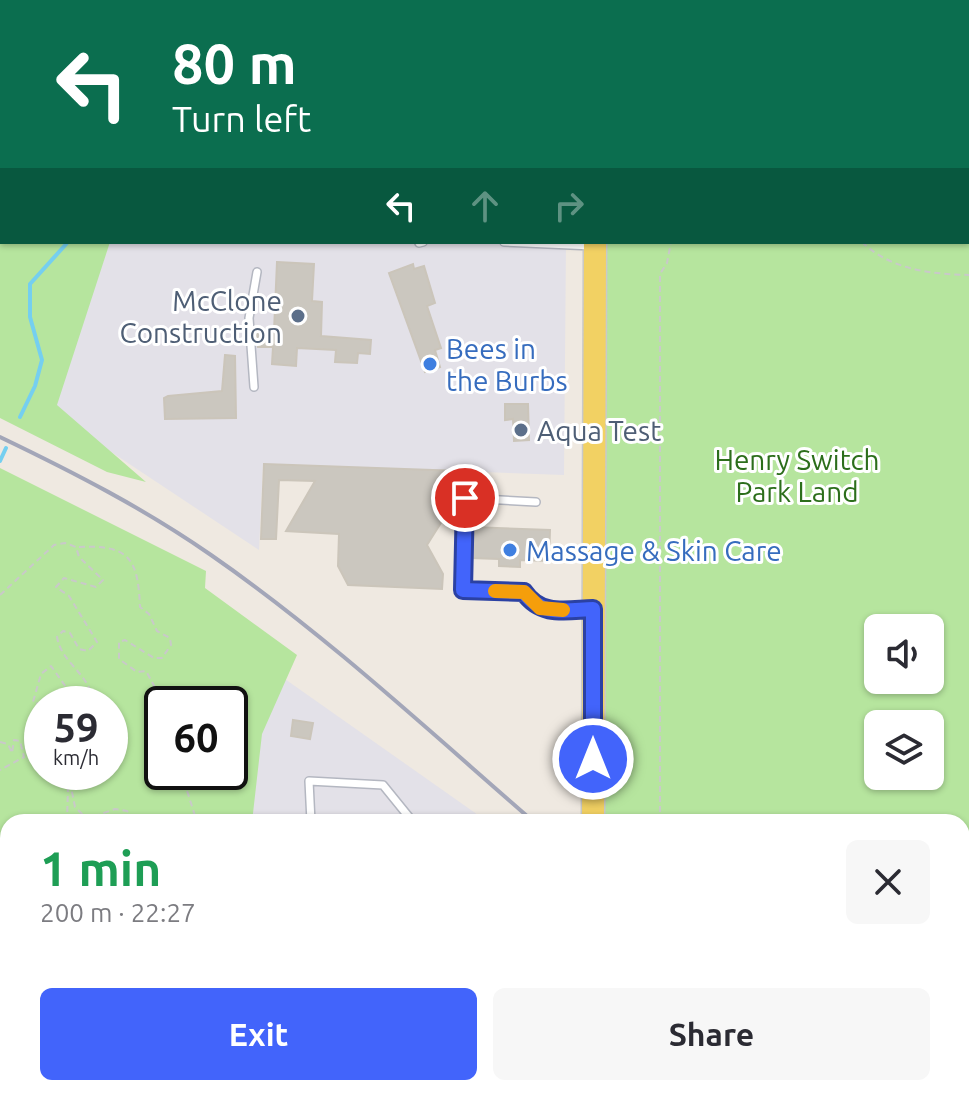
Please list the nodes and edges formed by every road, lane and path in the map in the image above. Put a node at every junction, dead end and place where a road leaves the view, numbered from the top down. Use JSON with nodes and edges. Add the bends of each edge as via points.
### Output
{"nodes":[{"id":1,"x":595,"y":244,"type":"edge"},
{"id":2,"x":671,"y":244,"type":"edge"},
{"id":3,"x":864,"y":244,"type":"edge"},
{"id":4,"x":257,"y":272,"type":"dead end"},
{"id":5,"x":969,"y":275,"type":"edge"},
{"id":6,"x":254,"y":387,"type":"dead end"},
{"id":7,"x":536,"y":502,"type":"dead end"},
{"id":8,"x":76,"y":547,"type":"junction"},
{"id":9,"x":0,"y":595,"type":"edge"},
{"id":10,"x":593,"y":609,"type":"junction"},
{"id":11,"x":38,"y":686,"type":"edge"},
{"id":12,"x":65,"y":686,"type":"edge"},
{"id":13,"x":88,"y":686,"type":"edge"},
{"id":14,"x":156,"y":686,"type":"edge"},
{"id":15,"x":0,"y":742,"type":"edge"},
{"id":16,"x":0,"y":770,"type":"edge"},
{"id":17,"x":68,"y":790,"type":"edge"},
{"id":18,"x":70,"y":790,"type":"edge"},
{"id":19,"x":187,"y":790,"type":"edge"},
{"id":20,"x":67,"y":814,"type":"edge"},
{"id":21,"x":82,"y":814,"type":"edge"},
{"id":22,"x":101,"y":814,"type":"edge"},
{"id":23,"x":130,"y":814,"type":"edge"},
{"id":24,"x":194,"y":814,"type":"edge"},
{"id":25,"x":311,"y":814,"type":"edge"},
{"id":26,"x":407,"y":814,"type":"edge"},
{"id":27,"x":593,"y":814,"type":"edge"},
{"id":28,"x":660,"y":814,"type":"edge"}],
"edges":[{"from":1,"to":10,"type":"main road"},
{"from":2,"to":28,"type":"path","via":[[660,274]]},
{"from":3,"to":5,"type":"path","via":[[883,260],[906,267]]},
{"from":4,"to":6,"type":"lane","via":[[249,318]]},
{"from":7,"to":10,"type":"lane","via":[[465,498],[463,590],[524,592],[547,610]]},
{"from":8,"to":9,"type":"path","via":[[54,545]]},
{"from":8,"to":13,"type":"path","via":[[79,557],[103,580],[96,587],[64,578],[56,587],[69,596],[97,642],[88,651],[79,649],[70,633],[57,637],[60,653],[86,677]]},
{"from":8,"to":14,"type":"path","via":[[103,547],[127,556],[139,573],[140,607],[171,645],[162,658],[154,658],[125,640],[119,642],[119,659],[137,672],[146,671]]},
{"from":10,"to":27,"type":"main road"},
{"from":11,"to":12,"type":"path","via":[[51,666]]},
{"from":15,"to":16,"type":"path","via":[[12,753],[14,740],[24,749],[24,757]]},
{"from":17,"to":20,"type":"path"},
{"from":18,"to":21,"type":"path"},
{"from":19,"to":24,"type":"path"},
{"from":22,"to":23,"type":"path","via":[[115,809]]},
{"from":25,"to":26,"type":"lane","via":[[309,781],[383,785]]}]}
